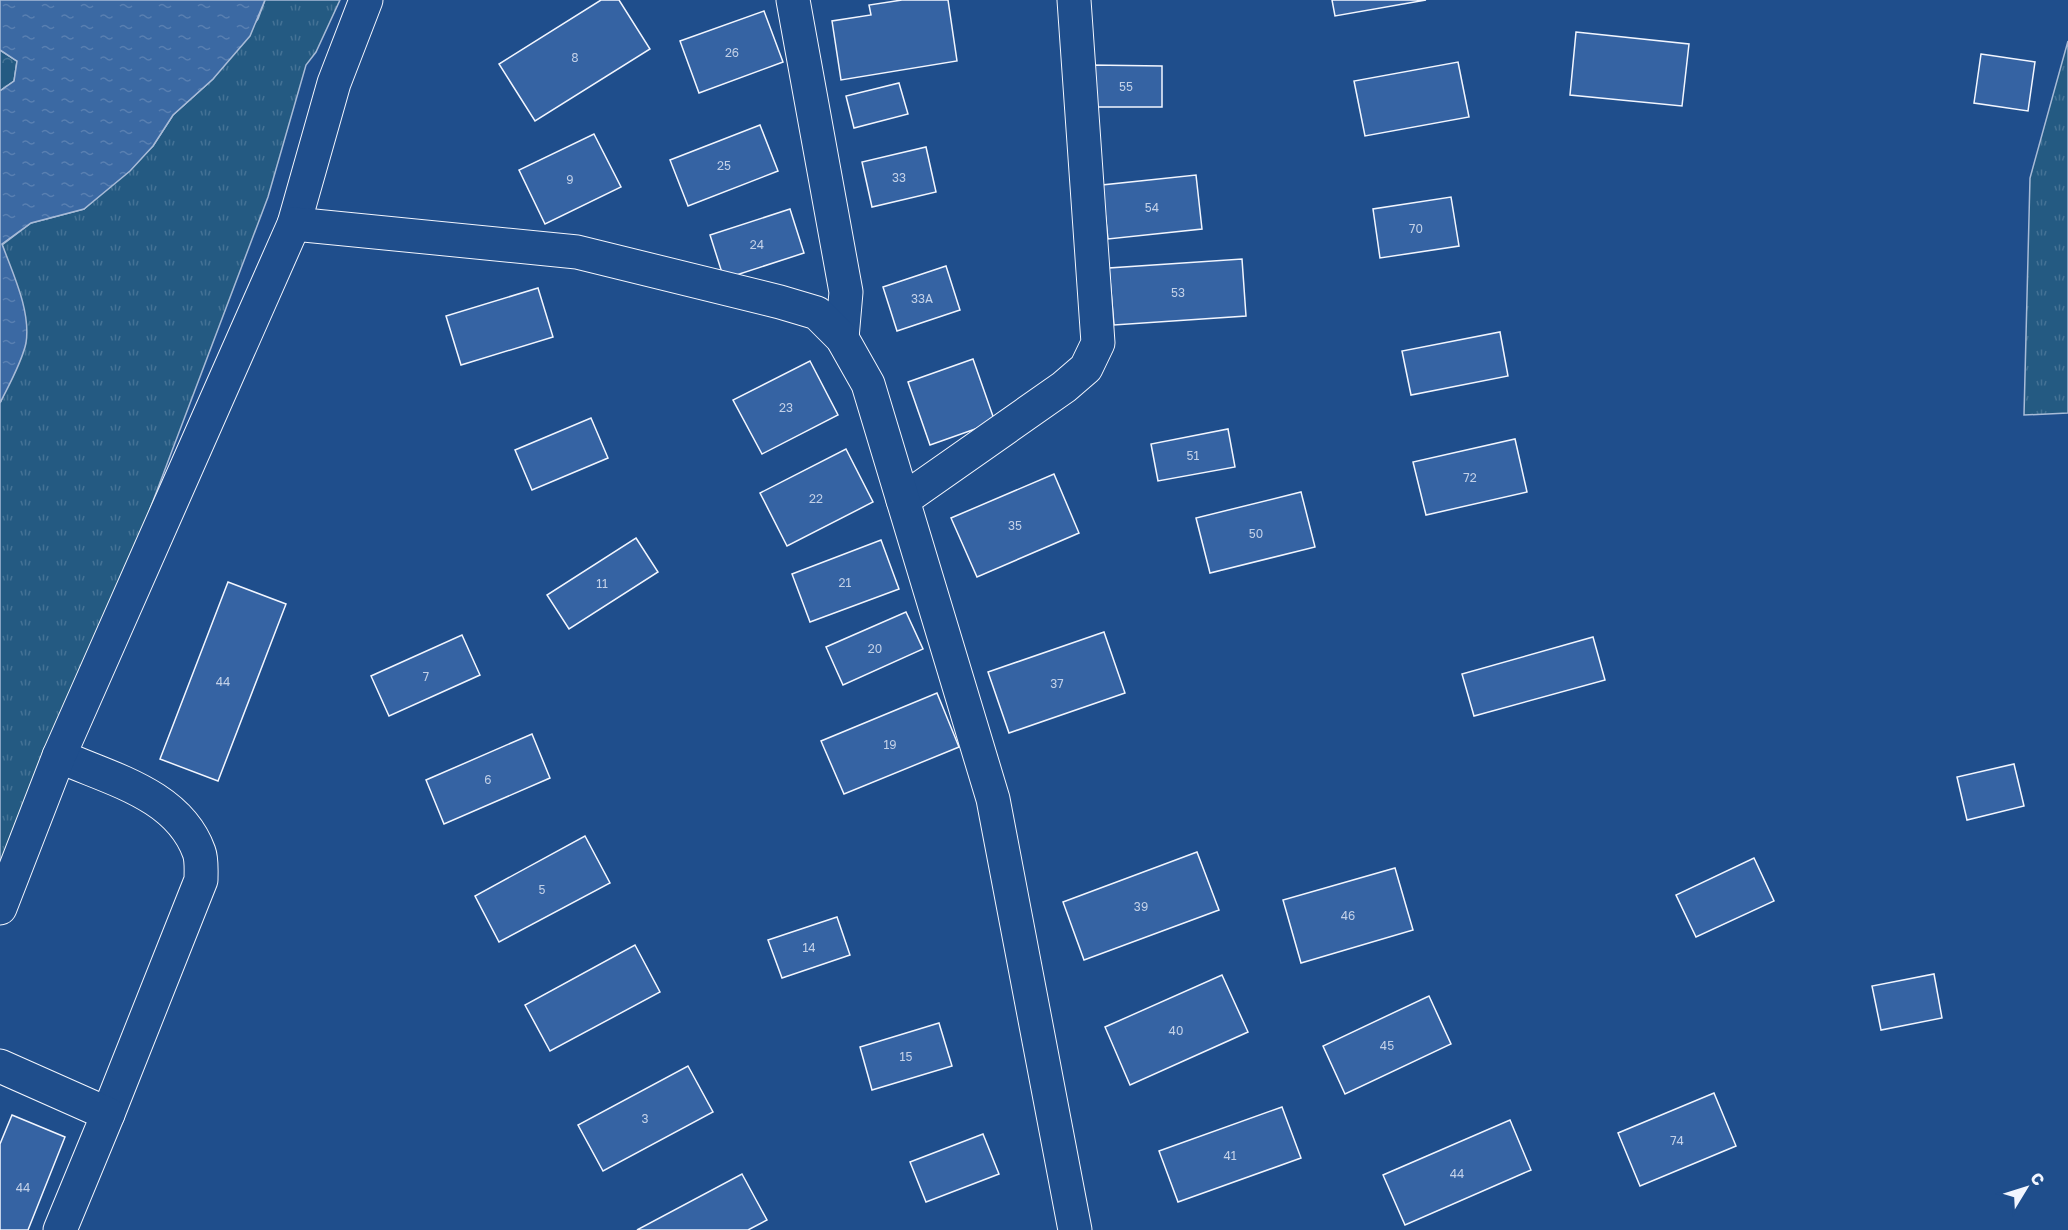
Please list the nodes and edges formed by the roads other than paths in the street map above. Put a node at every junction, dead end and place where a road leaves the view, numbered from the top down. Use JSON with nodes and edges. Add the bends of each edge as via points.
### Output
{"nodes":[{"id":1,"x":366,"y":0,"type":"edge"},
{"id":2,"x":793,"y":0,"type":"edge"},
{"id":3,"x":1074,"y":0,"type":"edge"},
{"id":4,"x":294,"y":224,"type":"junction"},
{"id":5,"x":842,"y":338,"type":"junction"},
{"id":6,"x":903,"y":500,"type":"junction"},
{"id":7,"x":60,"y":756,"type":"junction"},
{"id":8,"x":0,"y":908,"type":"edge"},
{"id":9,"x":0,"y":1066,"type":"edge"},
{"id":10,"x":108,"y":1114,"type":"junction"},
{"id":11,"x":60,"y":1230,"type":"edge"},
{"id":12,"x":1075,"y":1230,"type":"edge"}],
"edges":[{"from":1,"to":4,"type":"street","via":[[334,83]]},
{"from":2,"to":5,"type":"street","via":[[846,292]]},
{"from":3,"to":6,"type":"street","via":[[1098,343],[1086,368],[1064,387]]},
{"from":4,"to":5,"type":"street","via":[[576,252],[817,314]]},
{"from":4,"to":7,"type":"street"},
{"from":5,"to":6,"type":"street","via":[[868,384]]},
{"from":6,"to":12,"type":"street","via":[[993,799]]},
{"from":7,"to":8,"type":"street"},
{"from":7,"to":10,"type":"street","via":[[153,797],[183,823],[200,854],[201,880]]},
{"from":9,"to":10,"type":"street"},
{"from":10,"to":11,"type":"street"}]}
